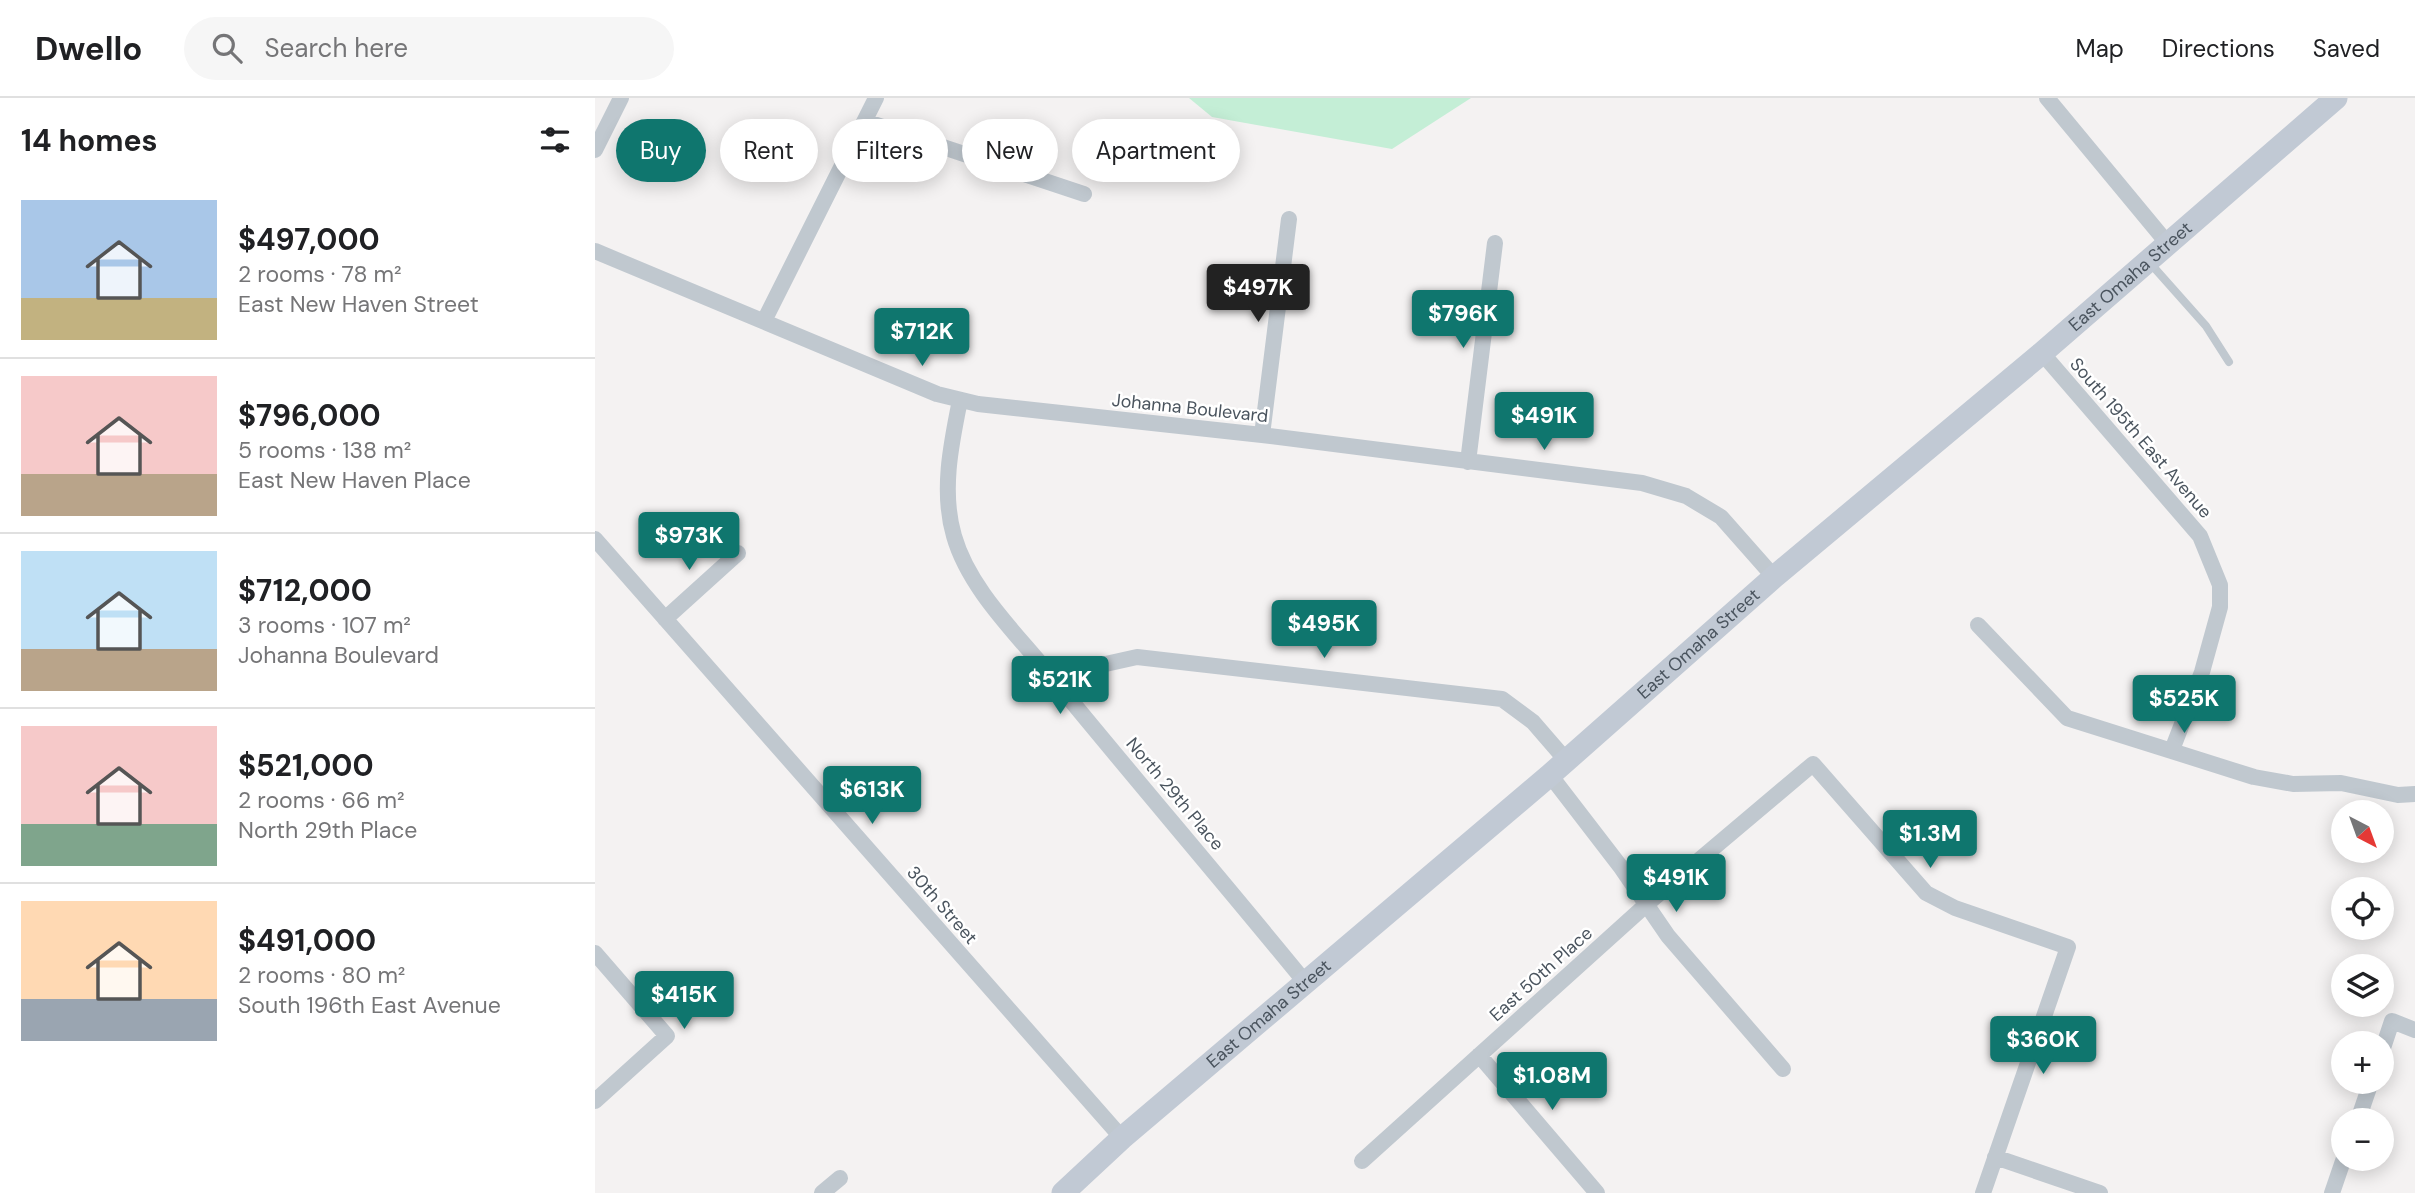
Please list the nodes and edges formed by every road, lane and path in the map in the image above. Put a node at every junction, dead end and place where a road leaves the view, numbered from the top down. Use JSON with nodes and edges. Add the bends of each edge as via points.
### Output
{"nodes":[{"id":1,"x":621,"y":98,"type":"edge"},
{"id":2,"x":876,"y":98,"type":"edge"},
{"id":3,"x":2047,"y":98,"type":"edge"},
{"id":4,"x":2336,"y":98,"type":"edge"},
{"id":5,"x":866,"y":119,"type":"edge"},
{"id":6,"x":948,"y":149,"type":"edge"},
{"id":7,"x":595,"y":150,"type":"edge"},
{"id":8,"x":834,"y":182,"type":"edge"},
{"id":9,"x":1084,"y":194,"type":"dead end"},
{"id":10,"x":1289,"y":219,"type":"dead end"},
{"id":11,"x":1495,"y":243,"type":"dead end"},
{"id":12,"x":2168,"y":244,"type":"junction"},
{"id":13,"x":595,"y":251,"type":"edge"},
{"id":14,"x":2148,"y":261,"type":"junction"},
{"id":15,"x":764,"y":320,"type":"junction"},
{"id":16,"x":2042,"y":353,"type":"junction"},
{"id":17,"x":2229,"y":362,"type":"dead end"},
{"id":18,"x":960,"y":400,"type":"junction"},
{"id":19,"x":1262,"y":435,"type":"junction"},
{"id":20,"x":1468,"y":462,"type":"junction"},
{"id":21,"x":595,"y":539,"type":"edge"},
{"id":22,"x":738,"y":553,"type":"dead end"},
{"id":23,"x":1773,"y":577,"type":"junction"},
{"id":24,"x":666,"y":619,"type":"junction"},
{"id":25,"x":1978,"y":625,"type":"dead end"},
{"id":26,"x":1064,"y":692,"type":"junction"},
{"id":27,"x":2172,"y":750,"type":"junction"},
{"id":28,"x":1558,"y":767,"type":"junction"},
{"id":29,"x":2415,"y":794,"type":"edge"},
{"id":30,"x":1647,"y":904,"type":"junction"},
{"id":31,"x":595,"y":953,"type":"edge"},
{"id":32,"x":1305,"y":982,"type":"junction"},
{"id":33,"x":2415,"y":1030,"type":"edge"},
{"id":34,"x":2389,"y":1031,"type":"edge"},
{"id":35,"x":1479,"y":1055,"type":"junction"},
{"id":36,"x":1783,"y":1069,"type":"dead end"},
{"id":37,"x":595,"y":1101,"type":"edge"},
{"id":38,"x":1122,"y":1138,"type":"junction"},
{"id":39,"x":1995,"y":1157,"type":"junction"},
{"id":40,"x":1362,"y":1161,"type":"dead end"},
{"id":41,"x":2340,"y":1171,"type":"edge"},
{"id":42,"x":840,"y":1178,"type":"dead end"},
{"id":43,"x":822,"y":1193,"type":"edge"},
{"id":44,"x":1063,"y":1193,"type":"edge"},
{"id":45,"x":1597,"y":1193,"type":"edge"},
{"id":46,"x":1983,"y":1193,"type":"edge"},
{"id":47,"x":2100,"y":1193,"type":"edge"},
{"id":48,"x":2332,"y":1193,"type":"edge"}],
"edges":[{"from":1,"to":7,"type":"street"},
{"from":2,"to":5,"type":"street"},
{"from":3,"to":12,"type":"street"},
{"from":4,"to":12,"type":"street","name":"East Omaha Street"},
{"from":6,"to":9,"type":"street"},
{"from":8,"to":15,"type":"street"},
{"from":10,"to":19,"type":"street"},
{"from":11,"to":20,"type":"street"},
{"from":12,"to":14,"type":"street","name":"East Omaha Street"},
{"from":13,"to":15,"type":"street","name":"Johanna Boulevard"},
{"from":14,"to":16,"type":"street","name":"East Omaha Street"},
{"from":14,"to":17,"type":"lane","via":[[2206,326]]},
{"from":15,"to":18,"type":"street","name":"Johanna Boulevard"},
{"from":16,"to":23,"type":"street","name":"East Omaha Street"},
{"from":16,"to":27,"type":"street","name":"South 195th East Avenue","via":[[2200,536],[2220,585],[2220,607],[2202,672]]},
{"from":18,"to":19,"type":"street","name":"Johanna Boulevard"},
{"from":18,"to":26,"type":"street","name":"North 29th Place","via":[[948,482],[954,537],[981,589]]},
{"from":19,"to":20,"type":"street","name":"Johanna Boulevard"},
{"from":20,"to":23,"type":"street","name":"Johanna Boulevard","via":[[1642,483],[1686,496],[1721,517]]},
{"from":21,"to":24,"type":"street","name":"30th Street"},
{"from":22,"to":24,"type":"street"},
{"from":23,"to":28,"type":"street","name":"East Omaha Street"},
{"from":24,"to":38,"type":"street","name":"30th Street"},
{"from":25,"to":27,"type":"street","via":[[2067,718]]},
{"from":26,"to":28,"type":"street","via":[[1101,665],[1137,657],[1502,699],[1533,722]]},
{"from":26,"to":32,"type":"street","name":"North 29th Place"},
{"from":27,"to":29,"type":"street","via":[[2254,777]]},
{"from":28,"to":30,"type":"street"},
{"from":28,"to":32,"type":"street","name":"East Omaha Street"},
{"from":30,"to":35,"type":"street","name":"East 50th Place"},
{"from":30,"to":36,"type":"street","via":[[1668,936]]},
{"from":30,"to":39,"type":"street","name":"East 50th Place","via":[[1813,764],[1926,893],[1955,908],[2068,947]]},
{"from":31,"to":37,"type":"street","via":[[667,1036]]},
{"from":32,"to":38,"type":"street","name":"East Omaha Street"},
{"from":33,"to":34,"type":"street","via":[[2392,1021]]},
{"from":35,"to":40,"type":"street","name":"East 50th Place"},
{"from":35,"to":45,"type":"street"},
{"from":38,"to":44,"type":"street","name":"East Omaha Street"},
{"from":39,"to":46,"type":"street"},
{"from":39,"to":47,"type":"street"},
{"from":41,"to":48,"type":"street"},
{"from":42,"to":43,"type":"street"}]}
